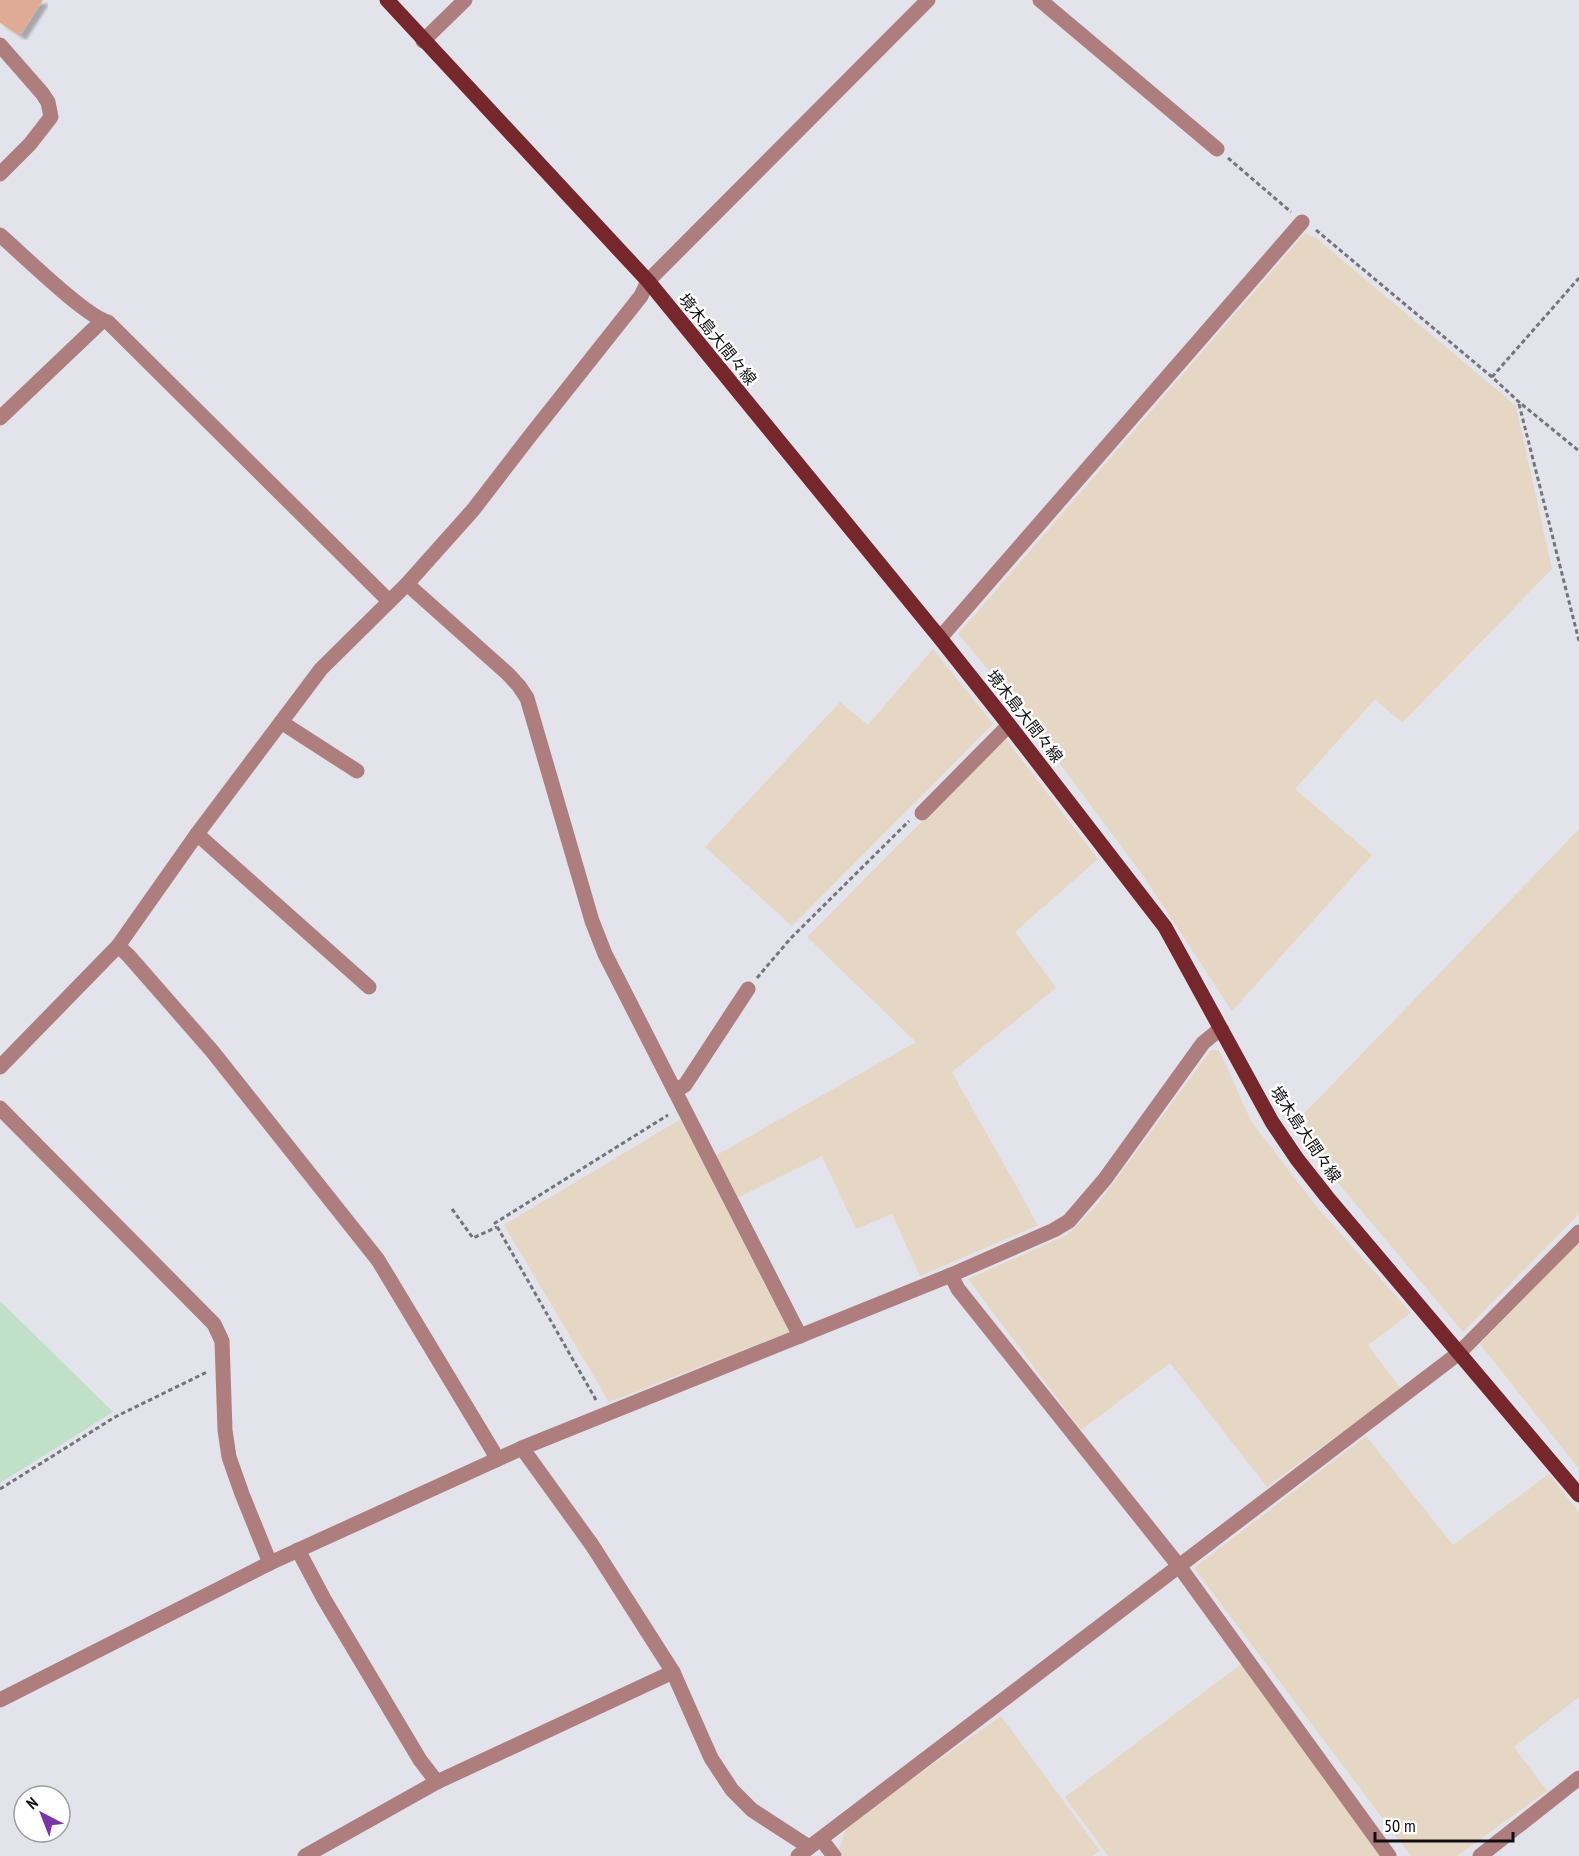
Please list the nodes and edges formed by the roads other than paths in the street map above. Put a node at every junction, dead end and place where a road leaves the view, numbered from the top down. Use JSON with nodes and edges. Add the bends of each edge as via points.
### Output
{"nodes":[{"id":1,"x":387,"y":0,"type":"edge"},
{"id":2,"x":465,"y":0,"type":"edge"},
{"id":3,"x":928,"y":0,"type":"edge"},
{"id":4,"x":1040,"y":0,"type":"edge"},
{"id":5,"x":423,"y":41,"type":"junction"},
{"id":6,"x":0,"y":45,"type":"edge"},
{"id":7,"x":1217,"y":149,"type":"road end"},
{"id":8,"x":0,"y":174,"type":"edge"},
{"id":9,"x":1302,"y":222,"type":"road end"},
{"id":10,"x":0,"y":235,"type":"edge"},
{"id":11,"x":648,"y":281,"type":"junction"},
{"id":12,"x":102,"y":321,"type":"junction"},
{"id":13,"x":0,"y":418,"type":"edge"},
{"id":14,"x":407,"y":584,"type":"junction"},
{"id":15,"x":389,"y":602,"type":"junction"},
{"id":16,"x":940,"y":638,"type":"junction"},
{"id":17,"x":281,"y":722,"type":"junction"},
{"id":18,"x":1009,"y":725,"type":"junction"},
{"id":19,"x":357,"y":771,"type":"dead end"},
{"id":20,"x":922,"y":813,"type":"road end"},
{"id":21,"x":197,"y":834,"type":"junction"},
{"id":22,"x":118,"y":946,"type":"junction"},
{"id":23,"x":369,"y":987,"type":"dead end"},
{"id":24,"x":748,"y":989,"type":"road end"},
{"id":25,"x":1222,"y":1030,"type":"junction"},
{"id":26,"x":0,"y":1067,"type":"edge"},
{"id":27,"x":675,"y":1091,"type":"junction"},
{"id":28,"x":0,"y":1108,"type":"edge"},
{"id":29,"x":1579,"y":1232,"type":"edge"},
{"id":30,"x":951,"y":1275,"type":"junction"},
{"id":31,"x":800,"y":1336,"type":"junction"},
{"id":32,"x":1459,"y":1353,"type":"junction"},
{"id":33,"x":522,"y":1448,"type":"junction"},
{"id":34,"x":496,"y":1460,"type":"junction"},
{"id":35,"x":1579,"y":1495,"type":"edge"},
{"id":36,"x":298,"y":1550,"type":"junction"},
{"id":37,"x":270,"y":1563,"type":"junction"},
{"id":38,"x":1179,"y":1566,"type":"junction"},
{"id":39,"x":673,"y":1672,"type":"junction"},
{"id":40,"x":0,"y":1700,"type":"edge"},
{"id":41,"x":1579,"y":1778,"type":"edge"},
{"id":42,"x":437,"y":1782,"type":"junction"},
{"id":43,"x":810,"y":1847,"type":"edge"},
{"id":44,"x":305,"y":1856,"type":"edge"},
{"id":45,"x":834,"y":1856,"type":"edge"},
{"id":46,"x":1389,"y":1856,"type":"edge"},
{"id":47,"x":1480,"y":1856,"type":"edge"}],
"edges":[{"from":1,"to":5,"type":"main road","name":"境木島大間々線"},
{"from":2,"to":5,"type":"street"},
{"from":3,"to":11,"type":"street"},
{"from":4,"to":7,"type":"street"},
{"from":5,"to":11,"type":"main road","name":"境木島大間々線"},
{"from":6,"to":8,"type":"street","via":[[42,93],[51,117]]},
{"from":9,"to":16,"type":"street"},
{"from":10,"to":12,"type":"street"},
{"from":11,"to":14,"type":"street","via":[[641,296],[473,510]]},
{"from":11,"to":16,"type":"main road","name":"境木島大間々線"},
{"from":12,"to":13,"type":"street"},
{"from":12,"to":15,"type":"street","via":[[108,322]]},
{"from":14,"to":15,"type":"street"},
{"from":14,"to":27,"type":"street","via":[[508,674],[527,698],[592,921]]},
{"from":15,"to":17,"type":"street","via":[[336,652]]},
{"from":16,"to":18,"type":"main road","name":"境木島大間々線"},
{"from":17,"to":19,"type":"street"},
{"from":17,"to":21,"type":"street"},
{"from":18,"to":20,"type":"street"},
{"from":18,"to":25,"type":"main road","name":"境木島大間々線","via":[[1165,927]]},
{"from":21,"to":22,"type":"street"},
{"from":21,"to":23,"type":"street"},
{"from":22,"to":26,"type":"street"},
{"from":22,"to":34,"type":"street","via":[[212,1051],[378,1260]]},
{"from":24,"to":27,"type":"street","via":[[685,1085]]},
{"from":25,"to":30,"type":"street","via":[[1203,1043],[1105,1179],[1069,1221],[1037,1239]]},
{"from":25,"to":32,"type":"main road","name":"境木島大間々線","via":[[1272,1122],[1297,1159]]},
{"from":27,"to":31,"type":"street"},
{"from":28,"to":37,"type":"street","via":[[214,1324],[222,1341],[229,1457]]},
{"from":29,"to":32,"type":"street"},
{"from":30,"to":31,"type":"street"},
{"from":30,"to":38,"type":"street","via":[[958,1289]]},
{"from":31,"to":33,"type":"street"},
{"from":32,"to":35,"type":"main road","name":"境木島大間々線"},
{"from":32,"to":38,"type":"street"},
{"from":33,"to":34,"type":"street"},
{"from":33,"to":39,"type":"street","via":[[592,1545]]},
{"from":34,"to":36,"type":"street"},
{"from":36,"to":37,"type":"street"},
{"from":36,"to":42,"type":"street","via":[[420,1760]]},
{"from":37,"to":40,"type":"street"},
{"from":38,"to":43,"type":"street"},
{"from":38,"to":46,"type":"street"},
{"from":39,"to":42,"type":"street"},
{"from":39,"to":43,"type":"street","via":[[711,1758],[732,1790],[752,1810]]},
{"from":41,"to":47,"type":"street"},
{"from":42,"to":44,"type":"street"},
{"from":43,"to":45,"type":"street"}]}
